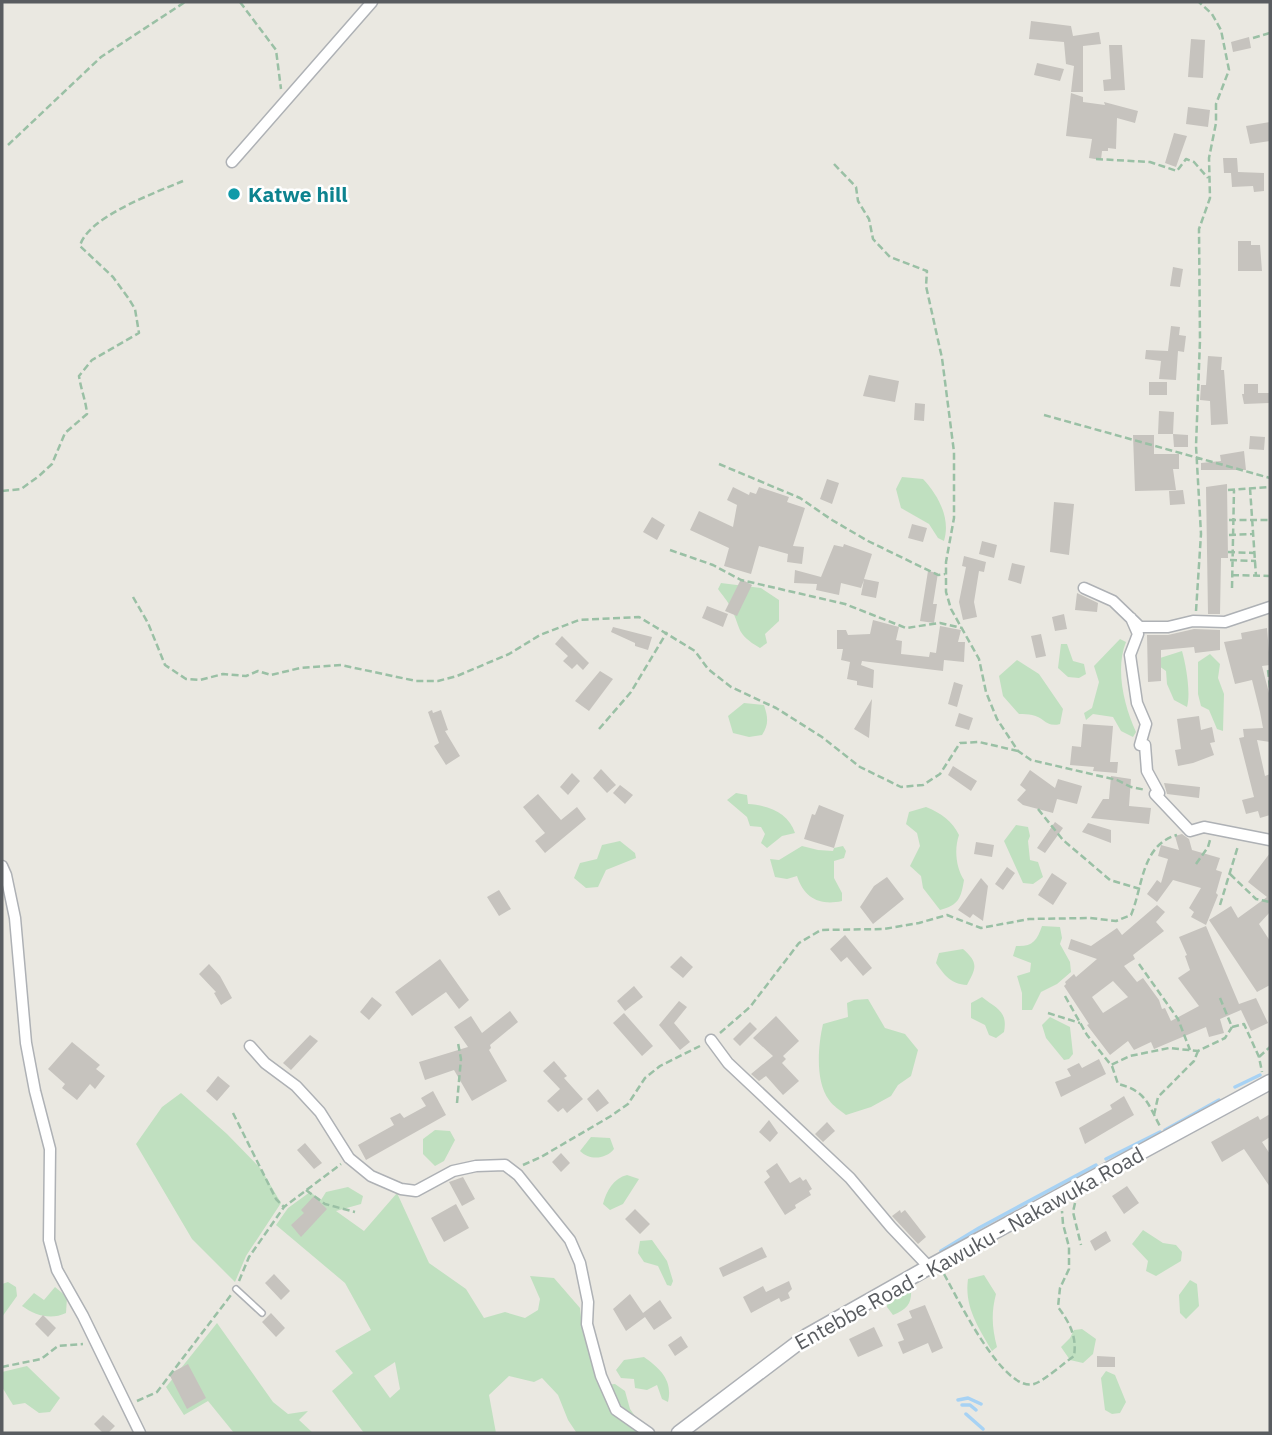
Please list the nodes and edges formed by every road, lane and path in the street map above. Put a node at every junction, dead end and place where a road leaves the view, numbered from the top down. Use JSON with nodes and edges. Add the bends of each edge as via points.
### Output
{"nodes":[{"id":1,"x":185,"y":2,"type":"edge"},
{"id":2,"x":240,"y":2,"type":"edge"},
{"id":3,"x":372,"y":2,"type":"edge"},
{"id":4,"x":1199,"y":2,"type":"edge"},
{"id":5,"x":1270,"y":33,"type":"edge"},
{"id":6,"x":1253,"y":38,"type":"dead end"},
{"id":7,"x":282,"y":103,"type":"junction"},
{"id":8,"x":8,"y":145,"type":"dead end"},
{"id":9,"x":1096,"y":159,"type":"dead end"},
{"id":10,"x":232,"y":162,"type":"dead end"},
{"id":11,"x":834,"y":164,"type":"dead end"},
{"id":12,"x":1210,"y":179,"type":"junction"},
{"id":13,"x":183,"y":181,"type":"dead end"},
{"id":14,"x":1044,"y":415,"type":"dead end"},
{"id":15,"x":719,"y":464,"type":"dead end"},
{"id":16,"x":1270,"y":478,"type":"edge"},
{"id":17,"x":1270,"y":487,"type":"edge"},
{"id":18,"x":1250,"y":488,"type":"junction"},
{"id":19,"x":1228,"y":490,"type":"dead end"},
{"id":20,"x":1234,"y":490,"type":"junction"},
{"id":21,"x":2,"y":491,"type":"edge"},
{"id":22,"x":1231,"y":520,"type":"junction"},
{"id":23,"x":1253,"y":520,"type":"junction"},
{"id":24,"x":1270,"y":520,"type":"edge"},
{"id":25,"x":1253,"y":534,"type":"junction"},
{"id":26,"x":1231,"y":535,"type":"junction"},
{"id":27,"x":670,"y":550,"type":"dead end"},
{"id":28,"x":1230,"y":552,"type":"junction"},
{"id":29,"x":1255,"y":553,"type":"junction"},
{"id":30,"x":1231,"y":560,"type":"junction"},
{"id":31,"x":1256,"y":561,"type":"junction"},
{"id":32,"x":945,"y":574,"type":"junction"},
{"id":33,"x":1231,"y":575,"type":"junction"},
{"id":34,"x":1256,"y":576,"type":"dead end"},
{"id":35,"x":1270,"y":576,"type":"edge"},
{"id":36,"x":1084,"y":587,"type":"dead end"},
{"id":37,"x":1231,"y":589,"type":"dead end"},
{"id":38,"x":133,"y":597,"type":"dead end"},
{"id":39,"x":1270,"y":607,"type":"edge"},
{"id":40,"x":1131,"y":618,"type":"junction"},
{"id":41,"x":1196,"y":622,"type":"junction"},
{"id":42,"x":962,"y":628,"type":"junction"},
{"id":43,"x":667,"y":632,"type":"junction"},
{"id":44,"x":1268,"y":670,"type":"dead end"},
{"id":45,"x":1270,"y":689,"type":"edge"},
{"id":46,"x":599,"y":729,"type":"dead end"},
{"id":47,"x":1018,"y":751,"type":"junction"},
{"id":48,"x":1159,"y":793,"type":"junction"},
{"id":49,"x":1038,"y":809,"type":"dead end"},
{"id":50,"x":1212,"y":830,"type":"junction"},
{"id":51,"x":1190,"y":831,"type":"junction"},
{"id":52,"x":1239,"y":835,"type":"junction"},
{"id":53,"x":1270,"y":840,"type":"edge"},
{"id":54,"x":1196,"y":864,"type":"dead end"},
{"id":55,"x":2,"y":866,"type":"edge"},
{"id":56,"x":1230,"y":874,"type":"junction"},
{"id":57,"x":1140,"y":888,"type":"junction"},
{"id":58,"x":1270,"y":902,"type":"edge"},
{"id":59,"x":1220,"y":905,"type":"dead end"},
{"id":60,"x":1139,"y":964,"type":"dead end"},
{"id":61,"x":1065,"y":996,"type":"dead end"},
{"id":62,"x":1220,"y":998,"type":"dead end"},
{"id":63,"x":1048,"y":1013,"type":"dead end"},
{"id":64,"x":1080,"y":1023,"type":"junction"},
{"id":65,"x":1232,"y":1027,"type":"junction"},
{"id":66,"x":711,"y":1040,"type":"junction"},
{"id":67,"x":458,"y":1043,"type":"dead end"},
{"id":68,"x":250,"y":1046,"type":"dead end"},
{"id":69,"x":1270,"y":1047,"type":"edge"},
{"id":70,"x":1190,"y":1050,"type":"junction"},
{"id":71,"x":1198,"y":1051,"type":"junction"},
{"id":72,"x":1259,"y":1057,"type":"junction"},
{"id":73,"x":1111,"y":1065,"type":"junction"},
{"id":74,"x":1268,"y":1084,"type":"edge"},
{"id":75,"x":457,"y":1103,"type":"dead end"},
{"id":76,"x":233,"y":1112,"type":"dead end"},
{"id":77,"x":1154,"y":1115,"type":"junction"},
{"id":78,"x":1166,"y":1137,"type":"junction"},
{"id":79,"x":505,"y":1165,"type":"junction"},
{"id":80,"x":1078,"y":1186,"type":"junction"},
{"id":81,"x":306,"y":1189,"type":"dead end"},
{"id":82,"x":1062,"y":1206,"type":"dead end"},
{"id":83,"x":284,"y":1207,"type":"dead end"},
{"id":84,"x":355,"y":1212,"type":"dead end"},
{"id":85,"x":1081,"y":1245,"type":"dead end"},
{"id":86,"x":933,"y":1265,"type":"junction"},
{"id":87,"x":236,"y":1289,"type":"dead end"},
{"id":88,"x":262,"y":1313,"type":"dead end"},
{"id":89,"x":97,"y":1344,"type":"junction"},
{"id":90,"x":2,"y":1367,"type":"edge"},
{"id":91,"x":140,"y":1433,"type":"edge"},
{"id":92,"x":649,"y":1433,"type":"edge"},
{"id":93,"x":679,"y":1433,"type":"edge"}],
"edges":[{"from":1,"to":8,"type":"path","via":[[102,57]]},
{"from":2,"to":7,"type":"path","via":[[276,50]]},
{"from":3,"to":7,"type":"street"},
{"from":4,"to":12,"type":"path","via":[[1220,30],[1229,70],[1216,104]]},
{"from":5,"to":6,"type":"path"},
{"from":7,"to":10,"type":"street"},
{"from":9,"to":12,"type":"path","via":[[1150,162],[1177,171],[1186,159]]},
{"from":11,"to":32,"type":"path","via":[[856,187],[873,239],[890,257],[927,271],[954,452],[954,518]]},
{"from":12,"to":41,"type":"path","via":[[1210,198],[1199,229],[1196,446],[1201,534]]},
{"from":13,"to":21,"type":"path","via":[[113,213],[82,236],[80,246],[113,277],[135,309],[139,333],[92,360],[79,376],[86,414],[65,433],[52,464],[21,489]]},
{"from":14,"to":16,"type":"path"},
{"from":15,"to":32,"type":"path","via":[[800,498],[868,541],[938,575]]},
{"from":17,"to":18,"type":"path"},
{"from":18,"to":20,"type":"path"},
{"from":18,"to":23,"type":"path"},
{"from":19,"to":20,"type":"path"},
{"from":20,"to":22,"type":"path"},
{"from":22,"to":23,"type":"path"},
{"from":22,"to":26,"type":"path"},
{"from":23,"to":24,"type":"path"},
{"from":23,"to":25,"type":"path"},
{"from":25,"to":26,"type":"path"},
{"from":25,"to":29,"type":"path"},
{"from":26,"to":28,"type":"path"},
{"from":27,"to":42,"type":"path","via":[[741,580],[845,604],[906,628],[940,624]]},
{"from":28,"to":29,"type":"path"},
{"from":28,"to":30,"type":"path"},
{"from":29,"to":31,"type":"path"},
{"from":30,"to":31,"type":"path"},
{"from":30,"to":33,"type":"path"},
{"from":31,"to":34,"type":"path"},
{"from":32,"to":42,"type":"path","via":[[951,609]]},
{"from":33,"to":35,"type":"path"},
{"from":33,"to":37,"type":"path"},
{"from":36,"to":40,"type":"street","via":[[1113,601]]},
{"from":38,"to":43,"type":"path","via":[[165,665],[186,679],[200,680],[223,674],[246,676],[258,671],[271,674],[341,665],[416,681],[438,681],[579,620],[639,617]]},
{"from":39,"to":41,"type":"street","via":[[1225,622]]},
{"from":40,"to":41,"type":"street","via":[[1140,627]]},
{"from":40,"to":48,"type":"street","via":[[1138,634],[1130,655],[1131,670],[1146,724],[1140,745],[1145,745],[1147,771]]},
{"from":42,"to":47,"type":"path","via":[[979,659],[997,719]]},
{"from":43,"to":46,"type":"path","via":[[631,692]]},
{"from":43,"to":47,"type":"path","via":[[695,651],[708,669],[731,687],[776,708],[860,767],[901,787],[923,785],[940,774],[960,743],[979,742]]},
{"from":44,"to":45,"type":"path"},
{"from":47,"to":48,"type":"path","via":[[1031,760]]},
{"from":48,"to":51,"type":"street","via":[[1155,794]]},
{"from":49,"to":57,"type":"path","via":[[1063,840],[1110,880]]},
{"from":50,"to":51,"type":"street"},
{"from":50,"to":52,"type":"street"},
{"from":50,"to":54,"type":"path","via":[[1208,847]]},
{"from":51,"to":57,"type":"path","via":[[1156,846]]},
{"from":52,"to":53,"type":"street"},
{"from":52,"to":56,"type":"path"},
{"from":55,"to":89,"type":"street","via":[[15,918],[26,1044],[50,1149],[49,1240],[57,1270]]},
{"from":56,"to":58,"type":"path","via":[[1256,899]]},
{"from":56,"to":59,"type":"path"},
{"from":57,"to":66,"type":"path","via":[[1131,915],[1116,921],[1029,919],[981,928],[947,915],[884,929],[821,930],[799,943],[750,1007]]},
{"from":60,"to":70,"type":"path","via":[[1178,1019]]},
{"from":61,"to":64,"type":"path"},
{"from":62,"to":65,"type":"path"},
{"from":63,"to":64,"type":"path"},
{"from":64,"to":73,"type":"path"},
{"from":65,"to":71,"type":"path","via":[[1225,1038]]},
{"from":65,"to":72,"type":"path","via":[[1244,1024]]},
{"from":66,"to":79,"type":"path","via":[[660,1066],[645,1078],[628,1104],[611,1116],[541,1157],[518,1167]]},
{"from":66,"to":86,"type":"street","via":[[728,1063],[850,1178],[891,1227]]},
{"from":67,"to":75,"type":"path"},
{"from":68,"to":79,"type":"street","via":[[296,1086],[320,1112],[349,1158],[371,1176],[416,1191],[453,1171]]},
{"from":69,"to":72,"type":"path"},
{"from":70,"to":71,"type":"path"},
{"from":70,"to":73,"type":"path","via":[[1170,1048]]},
{"from":71,"to":77,"type":"path","via":[[1194,1061],[1158,1097]]},
{"from":72,"to":74,"type":"path"},
{"from":73,"to":77,"type":"path","via":[[1118,1084],[1144,1095]]},
{"from":74,"to":78,"type":"main road","name":"Entebbe Road - Kawuku - Nakawuka Road"},
{"from":76,"to":83,"type":"path"},
{"from":77,"to":78,"type":"path"},
{"from":78,"to":80,"type":"main road","name":"Entebbe Road - Kawuku - Nakawuka Road"},
{"from":79,"to":92,"type":"street","via":[[570,1240],[580,1263],[588,1302],[587,1324],[601,1376],[616,1410]]},
{"from":80,"to":85,"type":"path","via":[[1073,1212]]},
{"from":80,"to":86,"type":"main road","name":"Entebbe Road - Kawuku - Nakawuka Road"},
{"from":81,"to":84,"type":"path","via":[[325,1204]]},
{"from":82,"to":86,"type":"path","via":[[1069,1269],[1058,1307],[1076,1341],[1074,1356],[1035,1384],[1015,1380],[993,1358]]},
{"from":86,"to":93,"type":"main road","name":"Entebbe Road - Kawuku - Nakawuka Road","via":[[807,1336]]},
{"from":87,"to":88,"type":"lane"},
{"from":89,"to":90,"type":"path","via":[[58,1346],[41,1359]]},
{"from":89,"to":91,"type":"street"}]}
